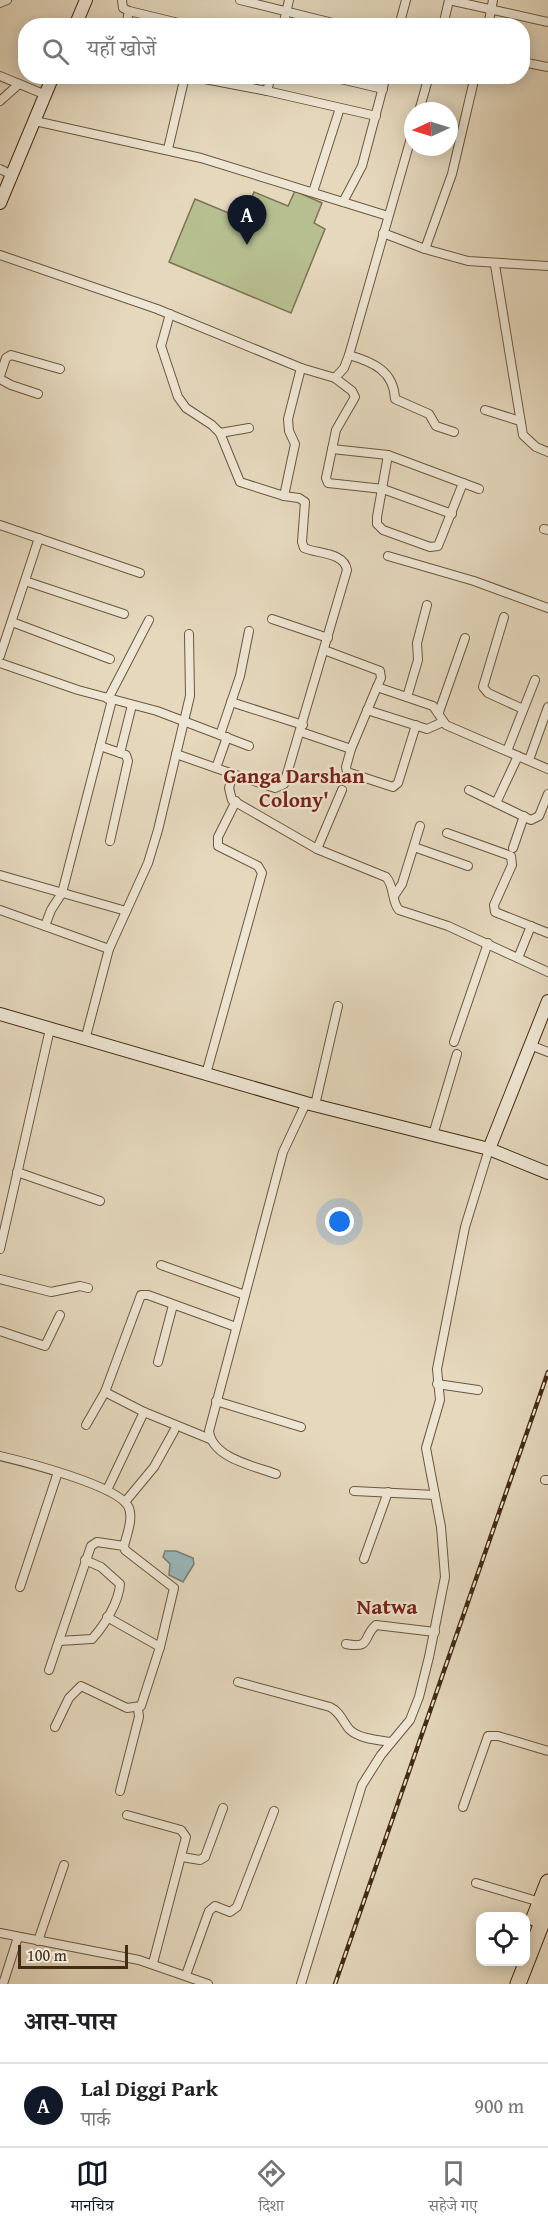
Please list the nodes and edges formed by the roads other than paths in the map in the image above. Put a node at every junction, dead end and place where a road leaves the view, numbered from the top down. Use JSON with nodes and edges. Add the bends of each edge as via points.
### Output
{"nodes":[{"id":1,"x":7,"y":0,"type":"edge"},
{"id":2,"x":86,"y":0,"type":"edge"},
{"id":3,"x":122,"y":0,"type":"edge"},
{"id":4,"x":240,"y":0,"type":"edge"},
{"id":5,"x":289,"y":0,"type":"edge"},
{"id":6,"x":406,"y":0,"type":"edge"},
{"id":7,"x":449,"y":0,"type":"edge"},
{"id":8,"x":494,"y":0,"type":"edge"},
{"id":9,"x":0,"y":3,"type":"edge"},
{"id":10,"x":491,"y":9,"type":"junction"},
{"id":11,"x":129,"y":10,"type":"junction"},
{"id":12,"x":287,"y":11,"type":"junction"},
{"id":13,"x":78,"y":18,"type":"edge"},
{"id":14,"x":128,"y":18,"type":"edge"},
{"id":15,"x":160,"y":18,"type":"edge"},
{"id":16,"x":285,"y":18,"type":"edge"},
{"id":17,"x":314,"y":18,"type":"edge"},
{"id":18,"x":401,"y":18,"type":"edge"},
{"id":19,"x":445,"y":18,"type":"edge"},
{"id":20,"x":489,"y":18,"type":"edge"},
{"id":21,"x":548,"y":22,"type":"edge"},
{"id":22,"x":530,"y":64,"type":"edge"},
{"id":23,"x":548,"y":67,"type":"edge"},
{"id":24,"x":0,"y":76,"type":"edge"},
{"id":25,"x":18,"y":84,"type":"edge"},
{"id":26,"x":19,"y":84,"type":"joint"},
{"id":27,"x":51,"y":84,"type":"edge"},
{"id":28,"x":185,"y":84,"type":"edge"},
{"id":29,"x":230,"y":84,"type":"edge"},
{"id":30,"x":269,"y":84,"type":"edge"},
{"id":31,"x":362,"y":84,"type":"edge"},
{"id":32,"x":384,"y":84,"type":"edge"},
{"id":33,"x":427,"y":84,"type":"edge"},
{"id":34,"x":473,"y":84,"type":"edge"},
{"id":35,"x":383,"y":89,"type":"junction"},
{"id":36,"x":267,"y":91,"type":"junction"},
{"id":37,"x":46,"y":95,"type":"junction"},
{"id":38,"x":0,"y":101,"type":"edge"},
{"id":39,"x":422,"y":102,"type":"edge"},
{"id":40,"x":340,"y":108,"type":"junction"},
{"id":41,"x":376,"y":116,"type":"junction"},
{"id":42,"x":35,"y":121,"type":"junction"},
{"id":43,"x":168,"y":149,"type":"junction"},
{"id":44,"x":406,"y":156,"type":"edge"},
{"id":45,"x":0,"y":169,"type":"edge"},
{"id":46,"x":12,"y":175,"type":"junction"},
{"id":47,"x":313,"y":192,"type":"junction"},
{"id":48,"x":343,"y":202,"type":"junction"},
{"id":49,"x":0,"y":203,"type":"edge"},
{"id":50,"x":388,"y":216,"type":"junction"},
{"id":51,"x":383,"y":233,"type":"junction"},
{"id":52,"x":425,"y":249,"type":"junction"},
{"id":53,"x":0,"y":255,"type":"edge"},
{"id":54,"x":495,"y":265,"type":"junction"},
{"id":55,"x":548,"y":267,"type":"edge"},
{"id":56,"x":170,"y":314,"type":"junction"},
{"id":57,"x":349,"y":355,"type":"junction"},
{"id":58,"x":301,"y":368,"type":"junction"},
{"id":59,"x":60,"y":369,"type":"dead end"},
{"id":60,"x":0,"y":377,"type":"edge"},
{"id":61,"x":334,"y":378,"type":"junction"},
{"id":62,"x":38,"y":394,"type":"dead end"},
{"id":63,"x":484,"y":410,"type":"dead end"},
{"id":64,"x":520,"y":421,"type":"junction"},
{"id":65,"x":249,"y":428,"type":"dead end"},
{"id":66,"x":454,"y":432,"type":"dead end"},
{"id":67,"x":220,"y":433,"type":"junction"},
{"id":68,"x":332,"y":449,"type":"junction"},
{"id":69,"x":548,"y":452,"type":"edge"},
{"id":70,"x":388,"y":455,"type":"junction"},
{"id":71,"x":463,"y":483,"type":"junction"},
{"id":72,"x":383,"y":489,"type":"junction"},
{"id":73,"x":479,"y":489,"type":"dead end"},
{"id":74,"x":284,"y":496,"type":"junction"},
{"id":75,"x":452,"y":514,"type":"junction"},
{"id":76,"x":0,"y":525,"type":"edge"},
{"id":77,"x":39,"y":538,"type":"junction"},
{"id":78,"x":388,"y":556,"type":"dead end"},
{"id":79,"x":140,"y":573,"type":"dead end"},
{"id":80,"x":25,"y":581,"type":"junction"},
{"id":81,"x":427,"y":605,"type":"dead end"},
{"id":82,"x":548,"y":609,"type":"edge"},
{"id":83,"x":124,"y":614,"type":"dead end"},
{"id":84,"x":504,"y":617,"type":"dead end"},
{"id":85,"x":272,"y":619,"type":"dead end"},
{"id":86,"x":149,"y":620,"type":"dead end"},
{"id":87,"x":12,"y":622,"type":"junction"},
{"id":88,"x":249,"y":631,"type":"dead end"},
{"id":89,"x":189,"y":634,"type":"dead end"},
{"id":90,"x":328,"y":638,"type":"junction"},
{"id":91,"x":465,"y":638,"type":"dead end"},
{"id":92,"x":324,"y":650,"type":"junction"},
{"id":93,"x":0,"y":656,"type":"edge"},
{"id":94,"x":110,"y":659,"type":"dead end"},
{"id":95,"x":0,"y":663,"type":"edge"},
{"id":96,"x":535,"y":680,"type":"dead end"},
{"id":97,"x":377,"y":687,"type":"junction"},
{"id":98,"x":407,"y":697,"type":"junction"},
{"id":99,"x":110,"y":699,"type":"junction"},
{"id":100,"x":231,"y":702,"type":"junction"},
{"id":101,"x":132,"y":705,"type":"junction"},
{"id":102,"x":548,"y":707,"type":"edge"},
{"id":103,"x":524,"y":709,"type":"junction"},
{"id":104,"x":367,"y":710,"type":"junction"},
{"id":105,"x":439,"y":712,"type":"junction"},
{"id":106,"x":184,"y":721,"type":"junction"},
{"id":107,"x":443,"y":722,"type":"junction"},
{"id":108,"x":417,"y":725,"type":"junction"},
{"id":109,"x":302,"y":729,"type":"junction"},
{"id":110,"x":223,"y":736,"type":"junction"},
{"id":111,"x":100,"y":746,"type":"junction"},
{"id":112,"x":249,"y":746,"type":"dead end"},
{"id":113,"x":351,"y":749,"type":"junction"},
{"id":114,"x":507,"y":751,"type":"junction"},
{"id":115,"x":120,"y":753,"type":"junction"},
{"id":116,"x":176,"y":754,"type":"junction"},
{"id":117,"x":518,"y":756,"type":"junction"},
{"id":118,"x":529,"y":760,"type":"junction"},
{"id":119,"x":216,"y":768,"type":"junction"},
{"id":120,"x":548,"y":769,"type":"edge"},
{"id":121,"x":233,"y":774,"type":"junction"},
{"id":122,"x":342,"y":790,"type":"dead end"},
{"id":123,"x":469,"y":790,"type":"dead end"},
{"id":124,"x":548,"y":794,"type":"edge"},
{"id":125,"x":236,"y":801,"type":"junction"},
{"id":126,"x":496,"y":803,"type":"junction"},
{"id":127,"x":524,"y":816,"type":"junction"},
{"id":128,"x":420,"y":826,"type":"dead end"},
{"id":129,"x":447,"y":833,"type":"dead end"},
{"id":130,"x":110,"y":841,"type":"dead end"},
{"id":131,"x":414,"y":847,"type":"junction"},
{"id":132,"x":513,"y":848,"type":"dead end"},
{"id":133,"x":316,"y":849,"type":"junction"},
{"id":134,"x":468,"y":866,"type":"dead end"},
{"id":135,"x":0,"y":875,"type":"edge"},
{"id":136,"x":62,"y":893,"type":"junction"},
{"id":137,"x":394,"y":896,"type":"junction"},
{"id":138,"x":0,"y":910,"type":"edge"},
{"id":139,"x":126,"y":911,"type":"junction"},
{"id":140,"x":45,"y":926,"type":"junction"},
{"id":141,"x":531,"y":926,"type":"junction"},
{"id":142,"x":548,"y":933,"type":"edge"},
{"id":143,"x":488,"y":943,"type":"junction"},
{"id":144,"x":109,"y":950,"type":"junction"},
{"id":145,"x":518,"y":958,"type":"junction"},
{"id":146,"x":548,"y":972,"type":"edge"},
{"id":147,"x":338,"y":1006,"type":"dead end"},
{"id":148,"x":547,"y":1008,"type":"edge"},
{"id":149,"x":0,"y":1014,"type":"edge"},
{"id":150,"x":50,"y":1029,"type":"junction"},
{"id":151,"x":85,"y":1040,"type":"junction"},
{"id":152,"x":454,"y":1042,"type":"dead end"},
{"id":153,"x":530,"y":1045,"type":"junction"},
{"id":154,"x":548,"y":1052,"type":"edge"},
{"id":155,"x":457,"y":1054,"type":"dead end"},
{"id":156,"x":206,"y":1074,"type":"junction"},
{"id":157,"x":310,"y":1104,"type":"junction"},
{"id":158,"x":433,"y":1135,"type":"junction"},
{"id":159,"x":489,"y":1149,"type":"junction"},
{"id":160,"x":18,"y":1172,"type":"junction"},
{"id":161,"x":548,"y":1173,"type":"edge"},
{"id":162,"x":100,"y":1201,"type":"dead end"},
{"id":163,"x":1,"y":1239,"type":"edge"},
{"id":164,"x":0,"y":1249,"type":"edge"},
{"id":165,"x":161,"y":1265,"type":"dead end"},
{"id":166,"x":0,"y":1279,"type":"edge"},
{"id":167,"x":88,"y":1288,"type":"dead end"},
{"id":168,"x":245,"y":1295,"type":"junction"},
{"id":169,"x":172,"y":1305,"type":"junction"},
{"id":170,"x":60,"y":1315,"type":"dead end"},
{"id":171,"x":236,"y":1327,"type":"junction"},
{"id":172,"x":0,"y":1331,"type":"edge"},
{"id":173,"x":158,"y":1362,"type":"dead end"},
{"id":174,"x":437,"y":1383,"type":"junction"},
{"id":175,"x":478,"y":1390,"type":"dead end"},
{"id":176,"x":105,"y":1392,"type":"junction"},
{"id":177,"x":216,"y":1401,"type":"junction"},
{"id":178,"x":144,"y":1412,"type":"junction"},
{"id":179,"x":86,"y":1425,"type":"dead end"},
{"id":180,"x":301,"y":1427,"type":"dead end"},
{"id":181,"x":174,"y":1431,"type":"dead end"},
{"id":182,"x":210,"y":1439,"type":"junction"},
{"id":183,"x":0,"y":1456,"type":"edge"},
{"id":184,"x":58,"y":1472,"type":"junction"},
{"id":185,"x":276,"y":1474,"type":"dead end"},
{"id":186,"x":107,"y":1490,"type":"junction"},
{"id":187,"x":354,"y":1491,"type":"dead end"},
{"id":188,"x":388,"y":1492,"type":"junction"},
{"id":189,"x":435,"y":1495,"type":"junction"},
{"id":190,"x":125,"y":1502,"type":"junction"},
{"id":191,"x":124,"y":1546,"type":"junction"},
{"id":192,"x":364,"y":1559,"type":"dead end"},
{"id":193,"x":85,"y":1560,"type":"junction"},
{"id":194,"x":20,"y":1587,"type":"dead end"},
{"id":195,"x":107,"y":1617,"type":"junction"},
{"id":196,"x":435,"y":1632,"type":"junction"},
{"id":197,"x":59,"y":1641,"type":"junction"},
{"id":198,"x":346,"y":1644,"type":"dead end"},
{"id":199,"x":160,"y":1647,"type":"junction"},
{"id":200,"x":49,"y":1670,"type":"dead end"},
{"id":201,"x":238,"y":1682,"type":"dead end"},
{"id":202,"x":138,"y":1708,"type":"junction"},
{"id":203,"x":55,"y":1727,"type":"dead end"},
{"id":204,"x":391,"y":1742,"type":"junction"},
{"id":205,"x":548,"y":1751,"type":"edge"},
{"id":206,"x":120,"y":1791,"type":"dead end"},
{"id":207,"x":463,"y":1807,"type":"dead end"},
{"id":208,"x":223,"y":1808,"type":"dead end"},
{"id":209,"x":274,"y":1811,"type":"dead end"},
{"id":210,"x":127,"y":1815,"type":"dead end"},
{"id":211,"x":182,"y":1857,"type":"junction"},
{"id":212,"x":64,"y":1865,"type":"dead end"},
{"id":213,"x":548,"y":1882,"type":"edge"},
{"id":214,"x":476,"y":1883,"type":"dead end"},
{"id":215,"x":544,"y":1905,"type":"edge"},
{"id":216,"x":530,"y":1931,"type":"edge"},
{"id":217,"x":0,"y":1933,"type":"edge"},
{"id":218,"x":18,"y":1937,"type":"junction"},
{"id":219,"x":38,"y":1941,"type":"junction"},
{"id":220,"x":153,"y":1963,"type":"junction"},
{"id":221,"x":515,"y":1966,"type":"edge"},
{"id":222,"x":186,"y":1975,"type":"junction"},
{"id":223,"x":3,"y":1984,"type":"edge"},
{"id":224,"x":208,"y":1984,"type":"edge"},
{"id":225,"x":301,"y":1984,"type":"edge"},
{"id":226,"x":508,"y":1984,"type":"edge"},
{"id":227,"x":518,"y":1984,"type":"edge"}],
"edges":[{"from":1,"to":9,"type":"street"},
{"from":2,"to":13,"type":"street"},
{"from":3,"to":11,"type":"street","via":[[123,8]]},
{"from":4,"to":12,"type":"street"},
{"from":5,"to":12,"type":"street"},
{"from":6,"to":18,"type":"street"},
{"from":7,"to":10,"type":"street"},
{"from":7,"to":19,"type":"street"},
{"from":8,"to":10,"type":"street"},
{"from":10,"to":20,"type":"street"},
{"from":10,"to":21,"type":"street"},
{"from":11,"to":14,"type":"street"},
{"from":11,"to":15,"type":"street"},
{"from":12,"to":16,"type":"street"},
{"from":12,"to":17,"type":"street"},
{"from":22,"to":23,"type":"street"},
{"from":24,"to":25,"type":"street"},
{"from":26,"to":37,"type":"street"},
{"from":26,"to":38,"type":"street"},
{"from":27,"to":37,"type":"street"},
{"from":28,"to":43,"type":"street"},
{"from":29,"to":36,"type":"street"},
{"from":30,"to":36,"type":"street"},
{"from":31,"to":35,"type":"street"},
{"from":32,"to":35,"type":"street"},
{"from":33,"to":39,"type":"street"},
{"from":34,"to":52,"type":"street","via":[[452,174]]},
{"from":35,"to":41,"type":"street"},
{"from":36,"to":40,"type":"street"},
{"from":37,"to":42,"type":"street"},
{"from":40,"to":41,"type":"street"},
{"from":40,"to":47,"type":"street"},
{"from":41,"to":48,"type":"street","via":[[362,166]]},
{"from":42,"to":43,"type":"street"},
{"from":42,"to":46,"type":"street"},
{"from":43,"to":47,"type":"street"},
{"from":44,"to":50,"type":"street"},
{"from":45,"to":46,"type":"street"},
{"from":46,"to":49,"type":"street"},
{"from":47,"to":48,"type":"street"},
{"from":48,"to":50,"type":"street"},
{"from":50,"to":51,"type":"street"},
{"from":51,"to":52,"type":"street"},
{"from":51,"to":57,"type":"street"},
{"from":52,"to":54,"type":"street"},
{"from":53,"to":56,"type":"street"},
{"from":54,"to":55,"type":"street"},
{"from":54,"to":64,"type":"street"},
{"from":56,"to":58,"type":"street"},
{"from":56,"to":67,"type":"street","via":[[161,346],[178,397],[186,408]]},
{"from":57,"to":61,"type":"street"},
{"from":57,"to":66,"type":"street","via":[[379,366],[394,384],[395,399],[429,414],[436,426]]},
{"from":58,"to":61,"type":"street"},
{"from":58,"to":74,"type":"street","via":[[288,419],[296,444]]},
{"from":59,"to":60,"type":"street","via":[[11,355],[6,358]]},
{"from":60,"to":62,"type":"street","via":[[11,386]]},
{"from":61,"to":68,"type":"street","via":[[355,397],[336,430]]},
{"from":63,"to":64,"type":"street"},
{"from":64,"to":69,"type":"street","via":[[529,442]]},
{"from":65,"to":67,"type":"street"},
{"from":67,"to":74,"type":"street","via":[[240,482]]},
{"from":68,"to":70,"type":"street"},
{"from":68,"to":72,"type":"street","via":[[328,483]]},
{"from":70,"to":71,"type":"street"},
{"from":70,"to":72,"type":"street"},
{"from":71,"to":73,"type":"street"},
{"from":71,"to":75,"type":"street"},
{"from":72,"to":75,"type":"street"},
{"from":72,"to":75,"type":"street","via":[[377,524],[383,530],[430,547],[438,546]]},
{"from":74,"to":90,"type":"street","via":[[304,502],[304,548],[339,557],[346,565]]},
{"from":76,"to":77,"type":"street"},
{"from":77,"to":79,"type":"street"},
{"from":77,"to":80,"type":"street"},
{"from":78,"to":82,"type":"street","via":[[474,581]]},
{"from":80,"to":83,"type":"street"},
{"from":80,"to":87,"type":"street"},
{"from":81,"to":98,"type":"street"},
{"from":84,"to":103,"type":"street","via":[[483,687]]},
{"from":85,"to":90,"type":"street"},
{"from":86,"to":99,"type":"street"},
{"from":87,"to":93,"type":"street"},
{"from":87,"to":94,"type":"street"},
{"from":88,"to":100,"type":"street"},
{"from":89,"to":106,"type":"street","via":[[191,688]]},
{"from":90,"to":92,"type":"street"},
{"from":91,"to":105,"type":"street"},
{"from":92,"to":97,"type":"street","via":[[380,671]]},
{"from":92,"to":109,"type":"street"},
{"from":95,"to":99,"type":"street"},
{"from":96,"to":103,"type":"street"},
{"from":97,"to":98,"type":"street"},
{"from":97,"to":104,"type":"street"},
{"from":98,"to":105,"type":"street"},
{"from":99,"to":101,"type":"street"},
{"from":99,"to":111,"type":"street"},
{"from":100,"to":109,"type":"street"},
{"from":100,"to":110,"type":"street"},
{"from":101,"to":106,"type":"street"},
{"from":101,"to":115,"type":"street"},
{"from":102,"to":118,"type":"street"},
{"from":103,"to":114,"type":"street"},
{"from":104,"to":108,"type":"street"},
{"from":104,"to":113,"type":"street"},
{"from":105,"to":107,"type":"street"},
{"from":106,"to":110,"type":"street"},
{"from":106,"to":116,"type":"street"},
{"from":107,"to":108,"type":"street","via":[[431,728]]},
{"from":107,"to":114,"type":"street"},
{"from":108,"to":113,"type":"street","via":[[398,783],[393,787],[347,772]]},
{"from":109,"to":113,"type":"street"},
{"from":109,"to":121,"type":"street","via":[[279,789]]},
{"from":110,"to":112,"type":"street"},
{"from":110,"to":119,"type":"street"},
{"from":111,"to":115,"type":"street"},
{"from":111,"to":136,"type":"street"},
{"from":114,"to":117,"type":"street"},
{"from":115,"to":130,"type":"street","via":[[128,761]]},
{"from":116,"to":119,"type":"street"},
{"from":116,"to":139,"type":"street","via":[[154,846]]},
{"from":117,"to":118,"type":"street"},
{"from":117,"to":126,"type":"street"},
{"from":118,"to":120,"type":"street"},
{"from":119,"to":121,"type":"street"},
{"from":121,"to":125,"type":"street","via":[[229,791]]},
{"from":122,"to":133,"type":"street"},
{"from":123,"to":126,"type":"street"},
{"from":124,"to":127,"type":"street","via":[[538,819]]},
{"from":125,"to":133,"type":"street"},
{"from":125,"to":156,"type":"street","via":[[217,842],[221,849],[258,866],[262,873]]},
{"from":126,"to":127,"type":"street"},
{"from":127,"to":132,"type":"street"},
{"from":128,"to":131,"type":"street"},
{"from":129,"to":141,"type":"street","via":[[511,856],[512,865],[494,910]]},
{"from":131,"to":134,"type":"street"},
{"from":131,"to":137,"type":"street"},
{"from":133,"to":137,"type":"street","via":[[386,877]]},
{"from":135,"to":136,"type":"street"},
{"from":136,"to":139,"type":"street"},
{"from":136,"to":140,"type":"street"},
{"from":137,"to":143,"type":"street","via":[[396,907],[403,913]]},
{"from":138,"to":140,"type":"street"},
{"from":139,"to":144,"type":"street"},
{"from":140,"to":144,"type":"street"},
{"from":141,"to":142,"type":"street"},
{"from":141,"to":145,"type":"street"},
{"from":143,"to":145,"type":"street"},
{"from":143,"to":152,"type":"street"},
{"from":144,"to":151,"type":"street"},
{"from":145,"to":146,"type":"street"},
{"from":147,"to":157,"type":"street"},
{"from":148,"to":153,"type":"street"},
{"from":149,"to":150,"type":"street"},
{"from":150,"to":151,"type":"street"},
{"from":150,"to":160,"type":"street"},
{"from":151,"to":156,"type":"street"},
{"from":153,"to":154,"type":"street"},
{"from":153,"to":159,"type":"street"},
{"from":155,"to":158,"type":"street"},
{"from":156,"to":157,"type":"street"},
{"from":157,"to":158,"type":"street"},
{"from":157,"to":168,"type":"street","via":[[283,1152]]},
{"from":158,"to":159,"type":"street"},
{"from":159,"to":161,"type":"street"},
{"from":159,"to":174,"type":"street","via":[[465,1227]]},
{"from":160,"to":162,"type":"street"},
{"from":160,"to":163,"type":"street"},
{"from":163,"to":164,"type":"street"},
{"from":165,"to":168,"type":"street"},
{"from":166,"to":167,"type":"street","via":[[51,1292]]},
{"from":168,"to":171,"type":"street"},
{"from":169,"to":171,"type":"street"},
{"from":169,"to":173,"type":"street"},
{"from":169,"to":176,"type":"street","via":[[141,1295]]},
{"from":170,"to":172,"type":"street","via":[[45,1346]]},
{"from":171,"to":177,"type":"street"},
{"from":174,"to":175,"type":"street"},
{"from":174,"to":189,"type":"street","via":[[440,1400],[426,1448]]},
{"from":176,"to":178,"type":"street"},
{"from":176,"to":179,"type":"street"},
{"from":177,"to":180,"type":"street"},
{"from":177,"to":182,"type":"street"},
{"from":178,"to":182,"type":"street"},
{"from":178,"to":186,"type":"street"},
{"from":181,"to":190,"type":"street","via":[[149,1474]]},
{"from":182,"to":185,"type":"street","via":[[219,1450]]},
{"from":183,"to":184,"type":"street"},
{"from":184,"to":186,"type":"street"},
{"from":184,"to":194,"type":"street"},
{"from":186,"to":190,"type":"street"},
{"from":187,"to":188,"type":"street"},
{"from":188,"to":189,"type":"street"},
{"from":188,"to":192,"type":"street"},
{"from":189,"to":196,"type":"street","via":[[445,1577]]},
{"from":190,"to":191,"type":"street","via":[[130,1514]]},
{"from":191,"to":193,"type":"street","via":[[93,1543]]},
{"from":191,"to":199,"type":"street","via":[[134,1559],[174,1588]]},
{"from":193,"to":195,"type":"street","via":[[101,1567],[120,1584]]},
{"from":193,"to":197,"type":"street"},
{"from":195,"to":197,"type":"street","via":[[92,1639]]},
{"from":195,"to":199,"type":"street"},
{"from":196,"to":198,"type":"street","via":[[376,1625],[365,1643]]},
{"from":196,"to":204,"type":"street","via":[[415,1709]]},
{"from":197,"to":200,"type":"street"},
{"from":199,"to":202,"type":"street"},
{"from":201,"to":204,"type":"street","via":[[330,1707],[351,1731]]},
{"from":202,"to":203,"type":"street","via":[[127,1708],[81,1686],[69,1698]]},
{"from":202,"to":206,"type":"street"},
{"from":204,"to":225,"type":"street","via":[[371,1769],[356,1800]]},
{"from":205,"to":207,"type":"street","via":[[488,1736]]},
{"from":208,"to":211,"type":"street","via":[[205,1857]]},
{"from":209,"to":222,"type":"street","via":[[237,1907],[230,1912],[214,1906],[209,1911]]},
{"from":210,"to":211,"type":"street","via":[[185,1833]]},
{"from":211,"to":220,"type":"street"},
{"from":212,"to":219,"type":"street"},
{"from":213,"to":215,"type":"highway"},
{"from":214,"to":215,"type":"street"},
{"from":215,"to":216,"type":"highway"},
{"from":215,"to":227,"type":"highway"},
{"from":217,"to":218,"type":"street"},
{"from":218,"to":219,"type":"street"},
{"from":218,"to":223,"type":"street"},
{"from":219,"to":220,"type":"street"},
{"from":220,"to":222,"type":"street"},
{"from":221,"to":226,"type":"highway"},
{"from":222,"to":224,"type":"street"}]}
